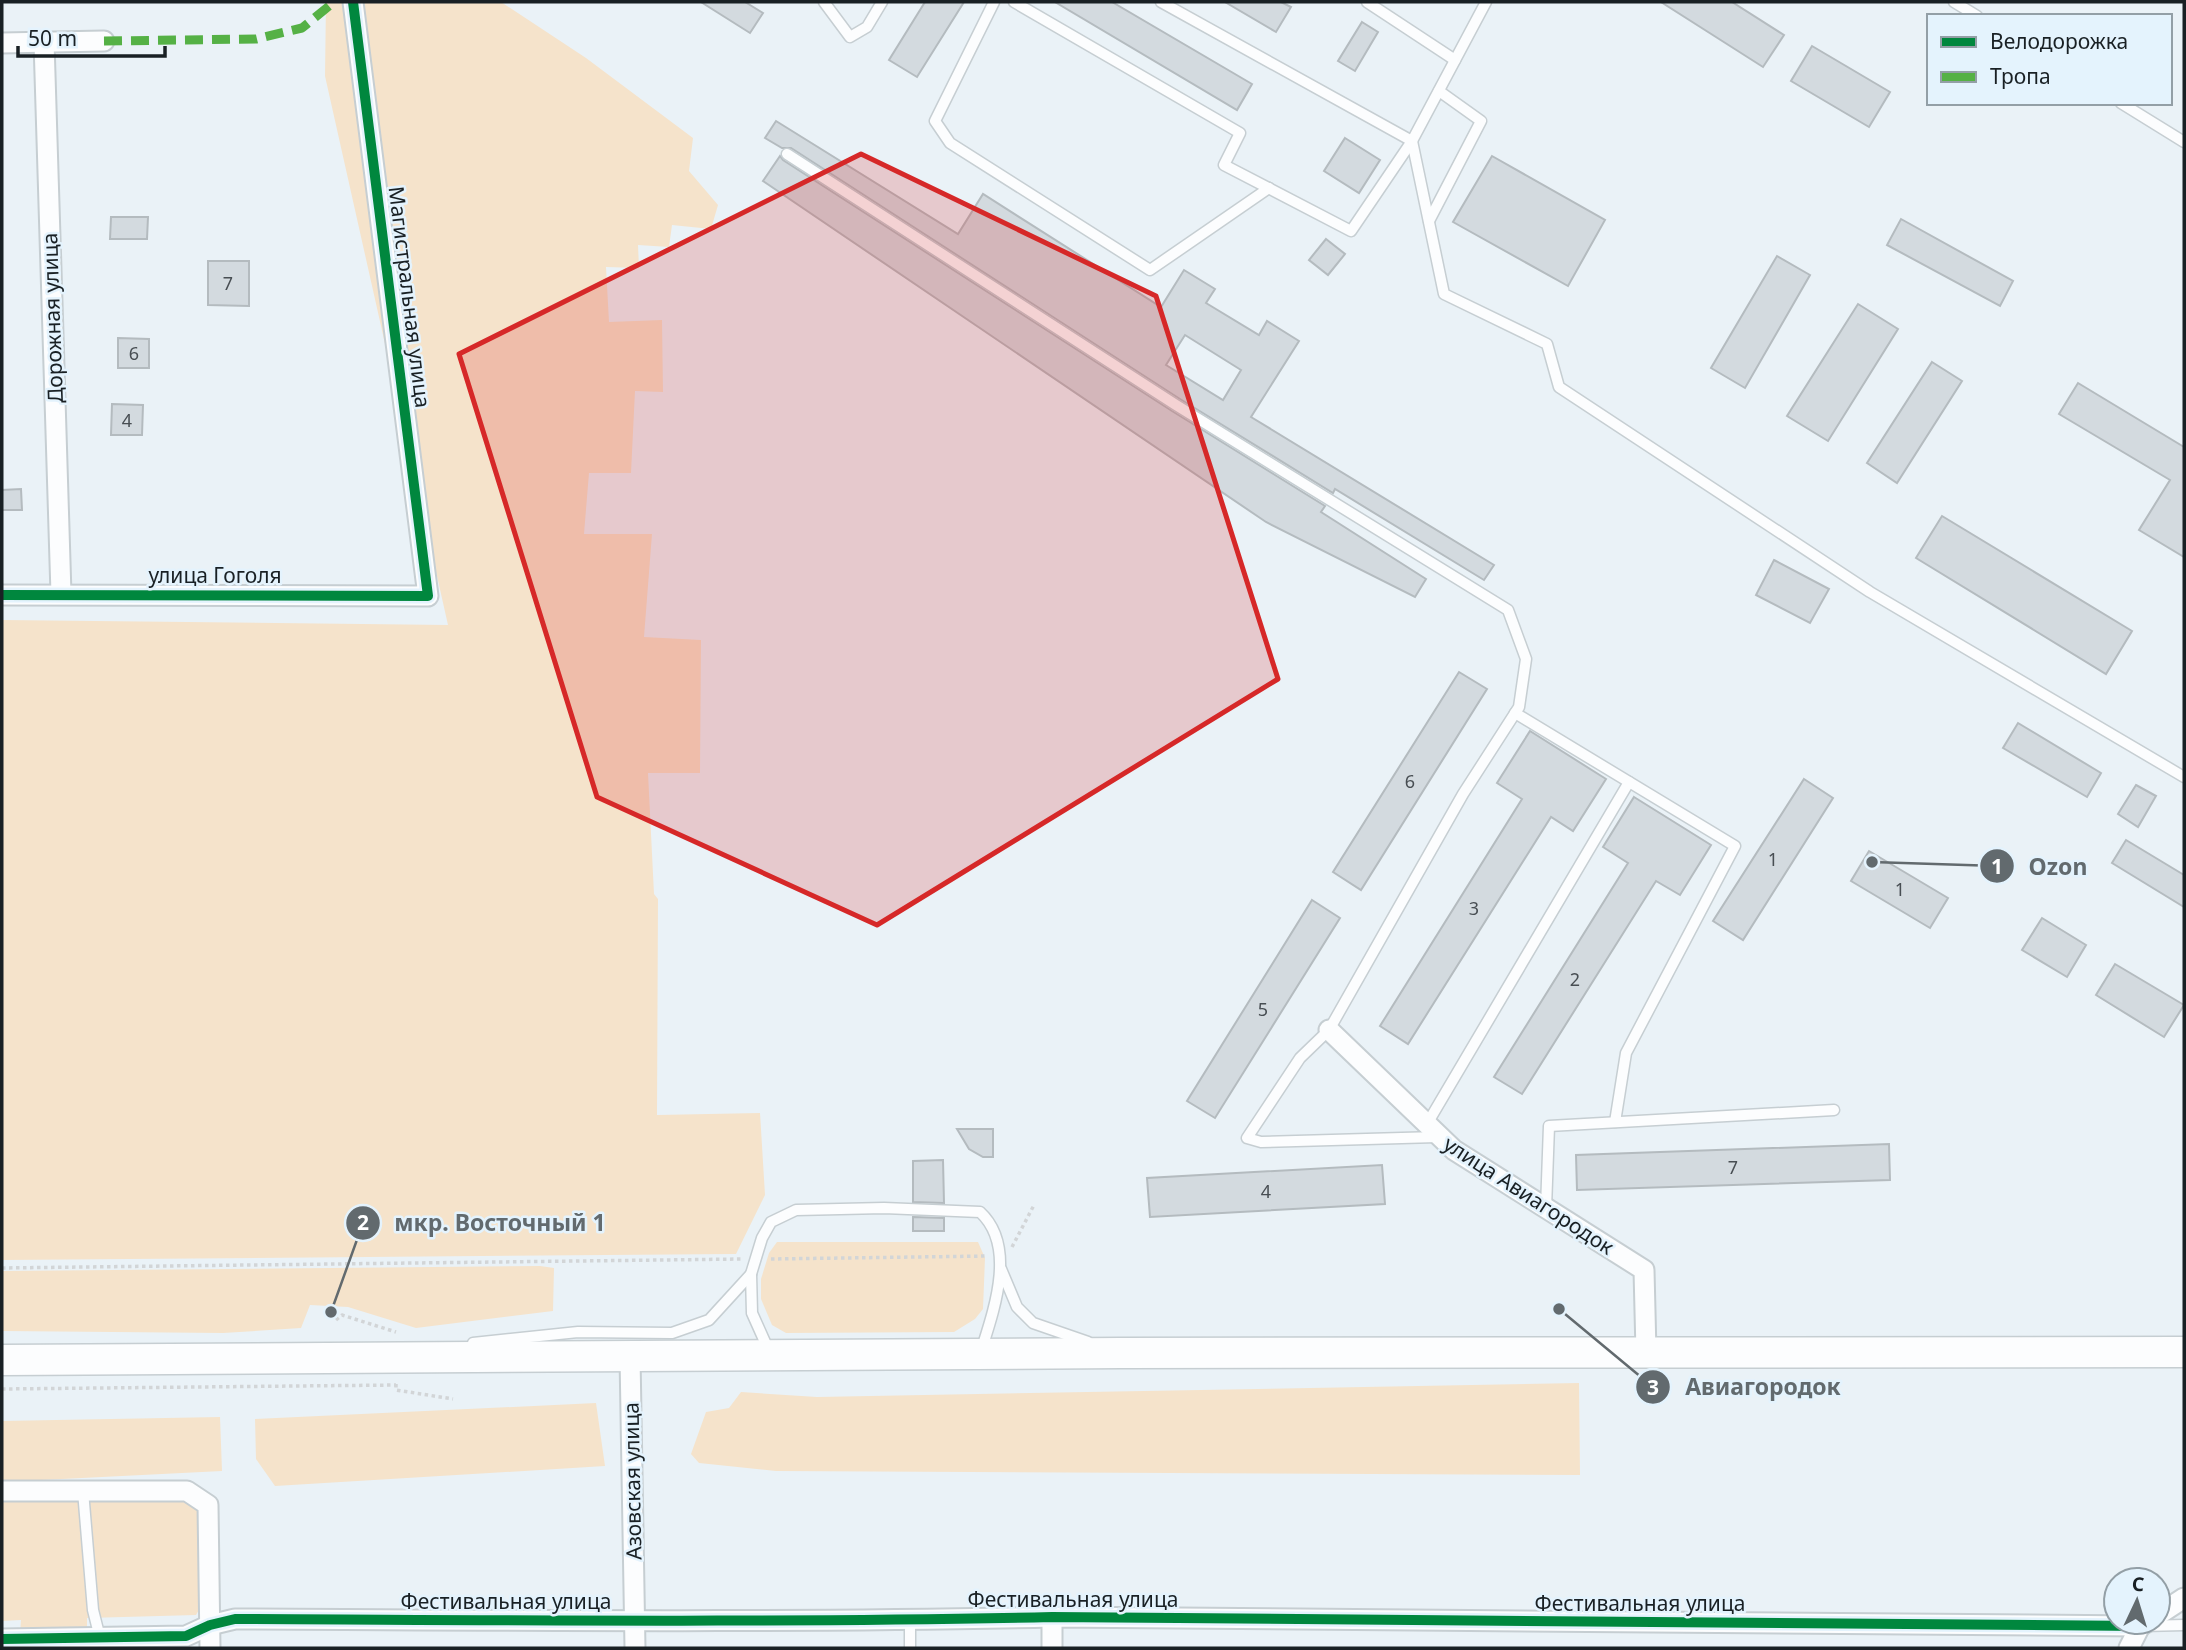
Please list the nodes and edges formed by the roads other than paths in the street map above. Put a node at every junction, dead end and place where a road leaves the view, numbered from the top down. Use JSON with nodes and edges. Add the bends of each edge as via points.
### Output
{"nodes":[{"id":1,"x":353,"y":2,"type":"edge"},
{"id":2,"x":824,"y":2,"type":"edge"},
{"id":3,"x":882,"y":2,"type":"edge"},
{"id":4,"x":994,"y":2,"type":"edge"},
{"id":5,"x":1014,"y":2,"type":"edge"},
{"id":6,"x":1161,"y":2,"type":"edge"},
{"id":7,"x":1367,"y":2,"type":"edge"},
{"id":8,"x":1486,"y":2,"type":"edge"},
{"id":9,"x":1954,"y":2,"type":"edge"},
{"id":10,"x":1974,"y":14,"type":"edge"},
{"id":11,"x":104,"y":41,"type":"dead end"},
{"id":12,"x":2,"y":43,"type":"edge"},
{"id":13,"x":44,"y":43,"type":"junction"},
{"id":14,"x":1455,"y":60,"type":"junction"},
{"id":15,"x":1438,"y":91,"type":"junction"},
{"id":16,"x":2124,"y":105,"type":"edge"},
{"id":17,"x":1412,"y":141,"type":"junction"},
{"id":18,"x":2184,"y":142,"type":"edge"},
{"id":19,"x":787,"y":154,"type":"dead end"},
{"id":20,"x":1269,"y":188,"type":"junction"},
{"id":21,"x":1429,"y":221,"type":"junction"},
{"id":22,"x":61,"y":594,"type":"junction"},
{"id":23,"x":2,"y":595,"type":"edge"},
{"id":24,"x":428,"y":596,"type":"joint"},
{"id":25,"x":1516,"y":713,"type":"junction"},
{"id":26,"x":2184,"y":777,"type":"edge"},
{"id":27,"x":1629,"y":782,"type":"junction"},
{"id":28,"x":1329,"y":1030,"type":"junction"},
{"id":29,"x":1834,"y":1110,"type":"dead end"},
{"id":30,"x":1615,"y":1122,"type":"junction"},
{"id":31,"x":1433,"y":1130,"type":"junction"},
{"id":32,"x":1546,"y":1208,"type":"junction"},
{"id":33,"x":1000,"y":1268,"type":"junction"},
{"id":34,"x":751,"y":1274,"type":"junction"},
{"id":35,"x":461,"y":1345,"type":"dead end"},
{"id":36,"x":448,"y":1346,"type":"dead end"},
{"id":37,"x":1646,"y":1352,"type":"junction"},
{"id":38,"x":2184,"y":1352,"type":"edge"},
{"id":39,"x":1121,"y":1353,"type":"junction"},
{"id":40,"x":980,"y":1354,"type":"junction"},
{"id":41,"x":771,"y":1355,"type":"junction"},
{"id":42,"x":629,"y":1356,"type":"junction"},
{"id":43,"x":343,"y":1358,"type":"junction"},
{"id":44,"x":2,"y":1360,"type":"edge"},
{"id":45,"x":2,"y":1491,"type":"edge"},
{"id":46,"x":83,"y":1491,"type":"junction"},
{"id":47,"x":1052,"y":1617,"type":"junction"},
{"id":48,"x":910,"y":1620,"type":"junction"},
{"id":49,"x":634,"y":1621,"type":"junction"},
{"id":50,"x":2102,"y":1624,"type":"edge"},
{"id":51,"x":210,"y":1625,"type":"junction"},
{"id":52,"x":100,"y":1638,"type":"junction"},
{"id":53,"x":2,"y":1639,"type":"edge"},
{"id":54,"x":210,"y":1648,"type":"edge"},
{"id":55,"x":635,"y":1648,"type":"edge"},
{"id":56,"x":910,"y":1648,"type":"edge"},
{"id":57,"x":1052,"y":1648,"type":"edge"}],
"edges":[{"from":1,"to":24,"type":"street","name":"Магистральная улица"},
{"from":2,"to":3,"type":"lane","via":[[850,37],[867,27]]},
{"from":4,"to":20,"type":"lane","via":[[935,121],[950,143],[1150,270]]},
{"from":5,"to":20,"type":"lane","via":[[1240,133],[1224,165]]},
{"from":6,"to":17,"type":"lane"},
{"from":7,"to":14,"type":"lane"},
{"from":8,"to":14,"type":"lane"},
{"from":9,"to":10,"type":"lane"},
{"from":11,"to":13,"type":"street"},
{"from":12,"to":13,"type":"street"},
{"from":13,"to":22,"type":"street","name":"Дорожная улица"},
{"from":14,"to":15,"type":"lane"},
{"from":15,"to":17,"type":"lane"},
{"from":15,"to":21,"type":"lane","via":[[1481,121]]},
{"from":16,"to":18,"type":"lane"},
{"from":17,"to":20,"type":"lane","via":[[1350,231]]},
{"from":17,"to":21,"type":"lane"},
{"from":19,"to":25,"type":"lane","via":[[1176,405],[1508,610],[1526,659]]},
{"from":21,"to":26,"type":"lane","via":[[1444,295],[1548,344],[1559,387],[1870,592]]},
{"from":22,"to":23,"type":"street","name":"улица Гоголя"},
{"from":22,"to":24,"type":"street","name":"улица Гоголя"},
{"from":25,"to":27,"type":"lane"},
{"from":25,"to":28,"type":"lane","via":[[1463,794]]},
{"from":27,"to":30,"type":"lane","via":[[1735,846],[1626,1053]]},
{"from":27,"to":31,"type":"lane"},
{"from":28,"to":31,"type":"street","name":"улица Авиагородок"},
{"from":28,"to":31,"type":"lane","via":[[1300,1058],[1247,1138],[1261,1142]]},
{"from":29,"to":30,"type":"lane"},
{"from":30,"to":32,"type":"lane","via":[[1549,1126]]},
{"from":31,"to":32,"type":"street","name":"улица Авиагородок","via":[[1454,1150]]},
{"from":32,"to":37,"type":"street","name":"улица Авиагородок","via":[[1644,1270]]},
{"from":33,"to":34,"type":"lane","via":[[991,1222],[980,1212],[796,1210],[772,1222]]},
{"from":33,"to":39,"type":"lane","via":[[1017,1307],[1033,1324]]},
{"from":33,"to":40,"type":"lane"},
{"from":34,"to":35,"type":"lane","via":[[709,1320],[672,1333],[578,1332]]},
{"from":34,"to":41,"type":"lane","via":[[752,1313]]},
{"from":36,"to":43,"type":"lane"},
{"from":37,"to":38,"type":"main road"},
{"from":37,"to":39,"type":"main road"},
{"from":39,"to":40,"type":"main road"},
{"from":40,"to":41,"type":"main road"},
{"from":41,"to":42,"type":"main road"},
{"from":42,"to":43,"type":"main road"},
{"from":42,"to":49,"type":"street","name":"Азовская улица"},
{"from":43,"to":44,"type":"main road"},
{"from":45,"to":46,"type":"street"},
{"from":46,"to":51,"type":"street","via":[[187,1491],[208,1505]]},
{"from":46,"to":52,"type":"lane","via":[[93,1610]]},
{"from":47,"to":48,"type":"street","name":"Фестивальная улица"},
{"from":47,"to":50,"type":"street","name":"Фестивальная улица"},
{"from":47,"to":57,"type":"street"},
{"from":48,"to":49,"type":"street","name":"Фестивальная улица"},
{"from":48,"to":56,"type":"lane"},
{"from":49,"to":51,"type":"street","name":"Фестивальная улица","via":[[235,1619]]},
{"from":49,"to":55,"type":"street","name":"Азовская улица"},
{"from":51,"to":52,"type":"street","name":"Фестивальная улица","via":[[186,1636]]},
{"from":51,"to":54,"type":"street"},
{"from":52,"to":53,"type":"street","name":"Фестивальная улица"}]}
